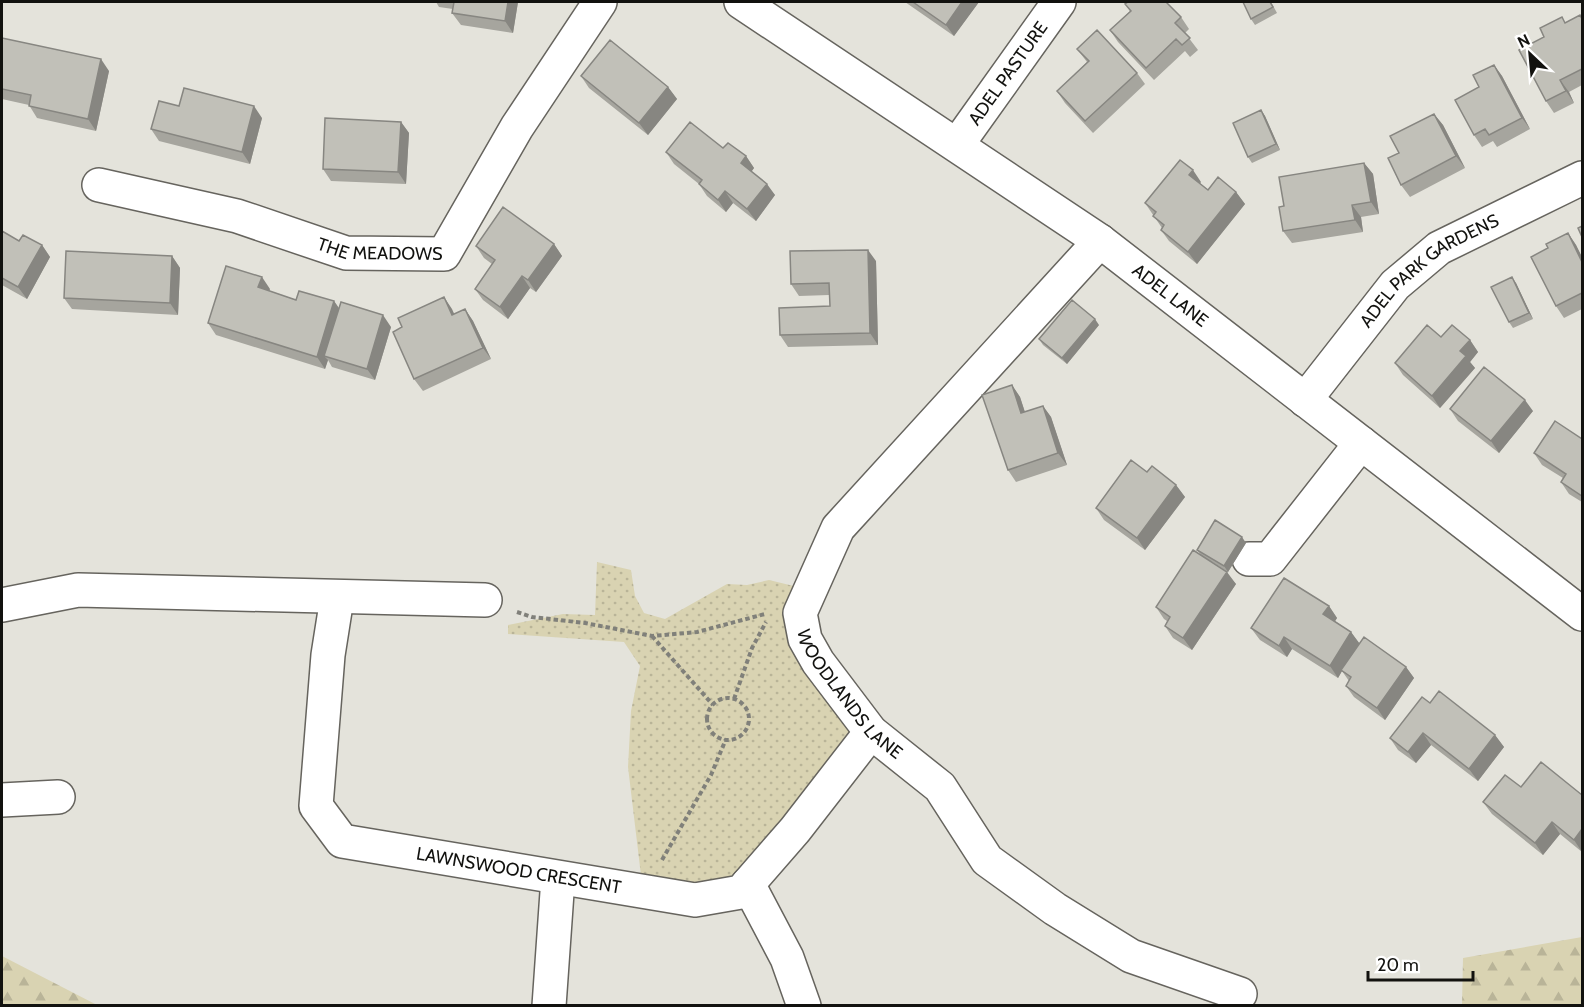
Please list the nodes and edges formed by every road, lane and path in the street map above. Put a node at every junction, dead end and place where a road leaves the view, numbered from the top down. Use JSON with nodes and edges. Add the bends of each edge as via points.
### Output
{"nodes":[{"id":1,"x":600,"y":2,"type":"edge"},
{"id":2,"x":741,"y":2,"type":"edge"},
{"id":3,"x":1059,"y":2,"type":"edge"},
{"id":4,"x":957,"y":145,"type":"junction"},
{"id":5,"x":1582,"y":178,"type":"edge"},
{"id":6,"x":99,"y":185,"type":"dead end"},
{"id":7,"x":1100,"y":241,"type":"junction"},
{"id":8,"x":1305,"y":400,"type":"junction"},
{"id":9,"x":1361,"y":443,"type":"junction"},
{"id":10,"x":1249,"y":559,"type":"dead end"},
{"id":11,"x":337,"y":597,"type":"junction"},
{"id":12,"x":485,"y":600,"type":"joint"},
{"id":13,"x":2,"y":605,"type":"edge"},
{"id":14,"x":1582,"y":614,"type":"edge"},
{"id":15,"x":652,"y":636,"type":"junction"},
{"id":16,"x":734,"y":699,"type":"junction"},
{"id":17,"x":713,"y":705,"type":"junction"},
{"id":18,"x":871,"y":732,"type":"junction"},
{"id":19,"x":726,"y":739,"type":"junction"},
{"id":20,"x":58,"y":797,"type":"dead end"},
{"id":21,"x":2,"y":800,"type":"edge"},
{"id":22,"x":558,"y":878,"type":"junction"},
{"id":23,"x":748,"y":884,"type":"junction"},
{"id":24,"x":643,"y":892,"type":"junction"},
{"id":25,"x":1240,"y":994,"type":"dead end"},
{"id":26,"x":549,"y":1005,"type":"edge"},
{"id":27,"x":804,"y":1005,"type":"edge"}],
"edges":[{"from":1,"to":6,"type":"street","name":"THE MEADOWS","via":[[517,128],[444,254],[346,253],[237,216]]},
{"from":2,"to":4,"type":"street","name":"ADEL LANE"},
{"from":3,"to":4,"type":"street","name":"ADEL PASTURE"},
{"from":4,"to":7,"type":"street","name":"ADEL LANE"},
{"from":5,"to":8,"type":"street","name":"ADEL PARK GARDENS","via":[[1439,248],[1395,285]]},
{"from":7,"to":8,"type":"street","name":"ADEL LANE"},
{"from":7,"to":18,"type":"street","name":"WOODLANDS LANE","via":[[838,528],[800,614],[805,639],[818,662]]},
{"from":8,"to":9,"type":"street","name":"ADEL LANE"},
{"from":9,"to":10,"type":"street","via":[[1270,559]]},
{"from":9,"to":14,"type":"street","name":"ADEL LANE"},
{"from":11,"to":12,"type":"street"},
{"from":11,"to":13,"type":"street","via":[[78,590]]},
{"from":11,"to":22,"type":"street","name":"LAWNSWOOD CRESCENT","via":[[328,655],[316,806],[342,842]]},
{"from":12,"to":15,"type":"path","via":[[532,617]]},
{"from":15,"to":16,"type":"path","via":[[697,632],[772,612],[752,648]]},
{"from":15,"to":17,"type":"path"},
{"from":16,"to":17,"type":"path"},
{"from":16,"to":19,"type":"path","via":[[747,709],[749,723],[742,735]]},
{"from":17,"to":19,"type":"path","via":[[708,724],[716,735]]},
{"from":18,"to":23,"type":"street","name":"LAWNSWOOD CRESCENT"},
{"from":18,"to":25,"type":"street","name":"WOODLANDS LANE","via":[[940,787],[987,860],[1055,909],[1131,956]]},
{"from":19,"to":24,"type":"path","via":[[711,775]]},
{"from":20,"to":21,"type":"street"},
{"from":22,"to":24,"type":"street","name":"LAWNSWOOD CRESCENT"},
{"from":22,"to":26,"type":"street"},
{"from":23,"to":24,"type":"street","name":"LAWNSWOOD CRESCENT","via":[[741,892],[695,900]]},
{"from":23,"to":27,"type":"street","via":[[787,958]]}]}
